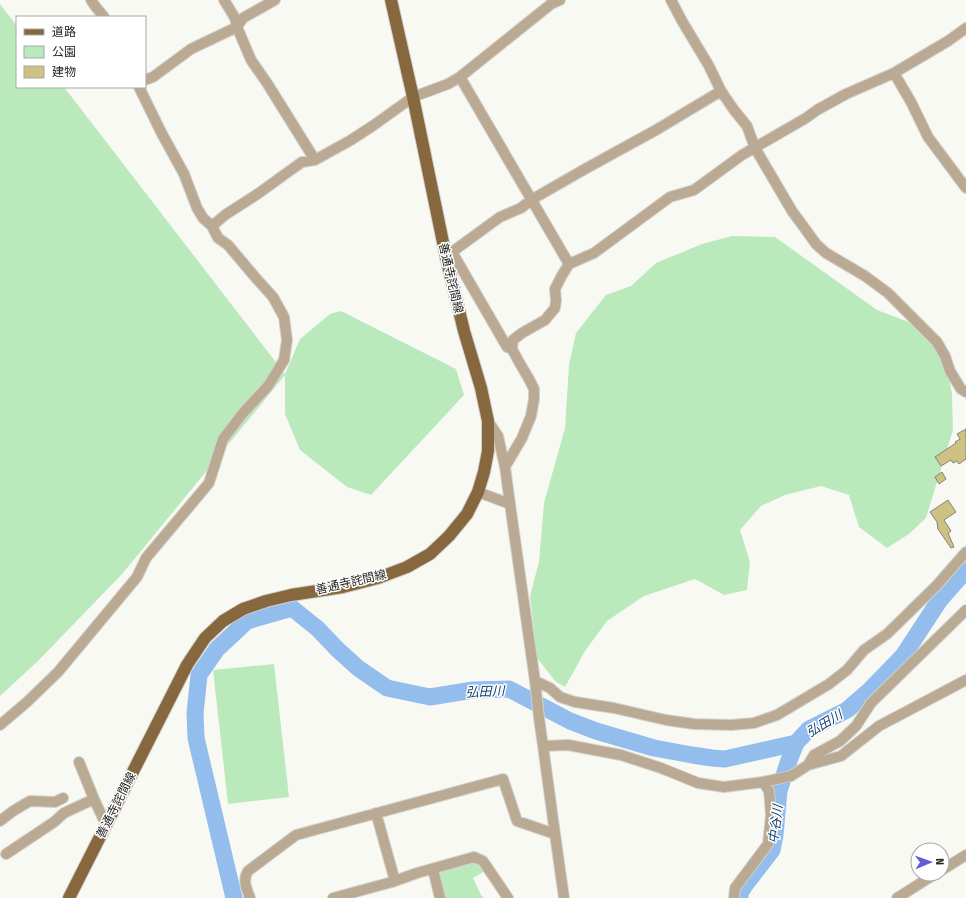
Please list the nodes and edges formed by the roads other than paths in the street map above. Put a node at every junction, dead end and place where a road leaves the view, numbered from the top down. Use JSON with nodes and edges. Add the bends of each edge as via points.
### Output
{"nodes":[{"id":1,"x":91,"y":0,"type":"edge"},
{"id":2,"x":224,"y":0,"type":"edge"},
{"id":3,"x":275,"y":0,"type":"edge"},
{"id":4,"x":391,"y":0,"type":"edge"},
{"id":5,"x":560,"y":0,"type":"edge"},
{"id":6,"x":671,"y":0,"type":"edge"},
{"id":7,"x":103,"y":16,"type":"edge"},
{"id":8,"x":237,"y":27,"type":"junction"},
{"id":9,"x":966,"y":28,"type":"edge"},
{"id":10,"x":894,"y":73,"type":"junction"},
{"id":11,"x":460,"y":77,"type":"junction"},
{"id":12,"x":146,"y":80,"type":"edge"},
{"id":13,"x":139,"y":88,"type":"edge"},
{"id":14,"x":722,"y":91,"type":"junction"},
{"id":15,"x":413,"y":97,"type":"junction"},
{"id":16,"x":755,"y":148,"type":"junction"},
{"id":17,"x":315,"y":160,"type":"junction"},
{"id":18,"x":966,"y":188,"type":"edge"},
{"id":19,"x":531,"y":200,"type":"junction"},
{"id":20,"x":212,"y":226,"type":"junction"},
{"id":21,"x":449,"y":254,"type":"junction"},
{"id":22,"x":569,"y":264,"type":"junction"},
{"id":23,"x":512,"y":349,"type":"junction"},
{"id":24,"x":966,"y":392,"type":"edge"},
{"id":25,"x":488,"y":421,"type":"junction"},
{"id":26,"x":505,"y":467,"type":"junction"},
{"id":27,"x":478,"y":492,"type":"junction"},
{"id":28,"x":510,"y":504,"type":"junction"},
{"id":29,"x":966,"y":552,"type":"edge"},
{"id":30,"x":962,"y":564,"type":"edge"},
{"id":31,"x":966,"y":610,"type":"edge"},
{"id":32,"x":966,"y":680,"type":"edge"},
{"id":33,"x":536,"y":684,"type":"junction"},
{"id":34,"x":0,"y":725,"type":"edge"},
{"id":35,"x":544,"y":746,"type":"junction"},
{"id":36,"x":79,"y":762,"type":"dead end"},
{"id":37,"x":808,"y":765,"type":"junction"},
{"id":38,"x":768,"y":782,"type":"junction"},
{"id":39,"x":63,"y":798,"type":"dead end"},
{"id":40,"x":94,"y":800,"type":"junction"},
{"id":41,"x":376,"y":813,"type":"junction"},
{"id":42,"x":0,"y":821,"type":"edge"},
{"id":43,"x":106,"y":825,"type":"junction"},
{"id":44,"x":555,"y":834,"type":"junction"},
{"id":45,"x":6,"y":854,"type":"dead end"},
{"id":46,"x":966,"y":855,"type":"edge"},
{"id":47,"x":950,"y":865,"type":"edge"},
{"id":48,"x":433,"y":869,"type":"junction"},
{"id":49,"x":395,"y":881,"type":"junction"},
{"id":50,"x":922,"y":882,"type":"edge"},
{"id":51,"x":69,"y":898,"type":"edge"},
{"id":52,"x":250,"y":898,"type":"edge"},
{"id":53,"x":333,"y":898,"type":"edge"},
{"id":54,"x":440,"y":898,"type":"edge"},
{"id":55,"x":508,"y":898,"type":"edge"},
{"id":56,"x":564,"y":898,"type":"edge"},
{"id":57,"x":734,"y":898,"type":"edge"},
{"id":58,"x":897,"y":898,"type":"edge"}],
"edges":[{"from":1,"to":7,"type":"street"},
{"from":2,"to":8,"type":"street","via":[[235,18]]},
{"from":3,"to":8,"type":"street","via":[[243,18]]},
{"from":4,"to":15,"type":"main road","name":"善通寺詫間線"},
{"from":5,"to":11,"type":"street","via":[[551,4]]},
{"from":6,"to":14,"type":"street"},
{"from":8,"to":12,"type":"street","via":[[191,49]]},
{"from":8,"to":17,"type":"street","via":[[251,60]]},
{"from":9,"to":10,"type":"street"},
{"from":10,"to":16,"type":"street","via":[[846,94]]},
{"from":10,"to":18,"type":"street","via":[[928,137]]},
{"from":11,"to":15,"type":"street"},
{"from":11,"to":19,"type":"street"},
{"from":13,"to":20,"type":"street","via":[[184,174],[197,208]]},
{"from":14,"to":16,"type":"street","via":[[747,126]]},
{"from":14,"to":19,"type":"street"},
{"from":15,"to":17,"type":"street","via":[[351,140]]},
{"from":15,"to":21,"type":"main road","name":"善通寺詫間線"},
{"from":16,"to":22,"type":"street","via":[[694,190],[670,197],[594,253]]},
{"from":16,"to":24,"type":"street","via":[[792,211],[816,244],[888,293],[938,342],[960,389]]},
{"from":17,"to":20,"type":"street","via":[[302,162]]},
{"from":19,"to":21,"type":"street","via":[[521,208],[500,217]]},
{"from":19,"to":22,"type":"street"},
{"from":20,"to":34,"type":"street","via":[[218,238],[228,245],[274,297],[284,317],[287,340],[284,360],[268,386],[223,439],[210,483],[146,558],[137,577],[58,672]]},
{"from":21,"to":23,"type":"street","via":[[507,347]]},
{"from":21,"to":25,"type":"main road","name":"善通寺詫間線","via":[[464,331]]},
{"from":22,"to":23,"type":"street","via":[[555,289],[555,308],[545,320],[514,340]]},
{"from":23,"to":26,"type":"street","via":[[534,390],[534,399],[531,416],[522,438]]},
{"from":25,"to":26,"type":"street","via":[[498,436]]},
{"from":25,"to":27,"type":"main road","name":"善通寺詫間線","via":[[488,451]]},
{"from":26,"to":28,"type":"street"},
{"from":27,"to":28,"type":"street"},
{"from":27,"to":43,"type":"main road","name":"善通寺詫間線","via":[[467,514],[449,536],[430,554],[407,567],[343,587],[266,601],[243,609],[223,621],[205,638],[186,665]]},
{"from":28,"to":33,"type":"street"},
{"from":29,"to":30,"type":"street"},
{"from":30,"to":33,"type":"street","via":[[829,684],[777,715],[754,723],[694,724],[666,720],[575,702],[560,697],[550,688]]},
{"from":31,"to":37,"type":"street","via":[[871,703],[856,726],[840,741],[814,755]]},
{"from":32,"to":37,"type":"street","via":[[879,726],[842,756]]},
{"from":33,"to":35,"type":"street"},
{"from":35,"to":38,"type":"street","via":[[568,745],[621,755],[698,783],[724,787]]},
{"from":35,"to":44,"type":"street"},
{"from":36,"to":40,"type":"street"},
{"from":37,"to":38,"type":"street","via":[[791,776]]},
{"from":38,"to":57,"type":"street","via":[[771,815],[768,844],[735,888]]},
{"from":39,"to":42,"type":"street","via":[[55,802],[30,801]]},
{"from":40,"to":43,"type":"street"},
{"from":40,"to":45,"type":"street","via":[[64,813]]},
{"from":41,"to":44,"type":"street","via":[[503,779],[517,821]]},
{"from":41,"to":49,"type":"street"},
{"from":41,"to":52,"type":"street","via":[[296,835],[245,876]]},
{"from":43,"to":51,"type":"main road","name":"善通寺詫間線"},
{"from":44,"to":56,"type":"street"},
{"from":46,"to":47,"type":"street"},
{"from":48,"to":49,"type":"street"},
{"from":48,"to":54,"type":"street"},
{"from":48,"to":55,"type":"street","via":[[474,857],[483,861]]},
{"from":49,"to":53,"type":"street"},
{"from":50,"to":58,"type":"street"}]}
